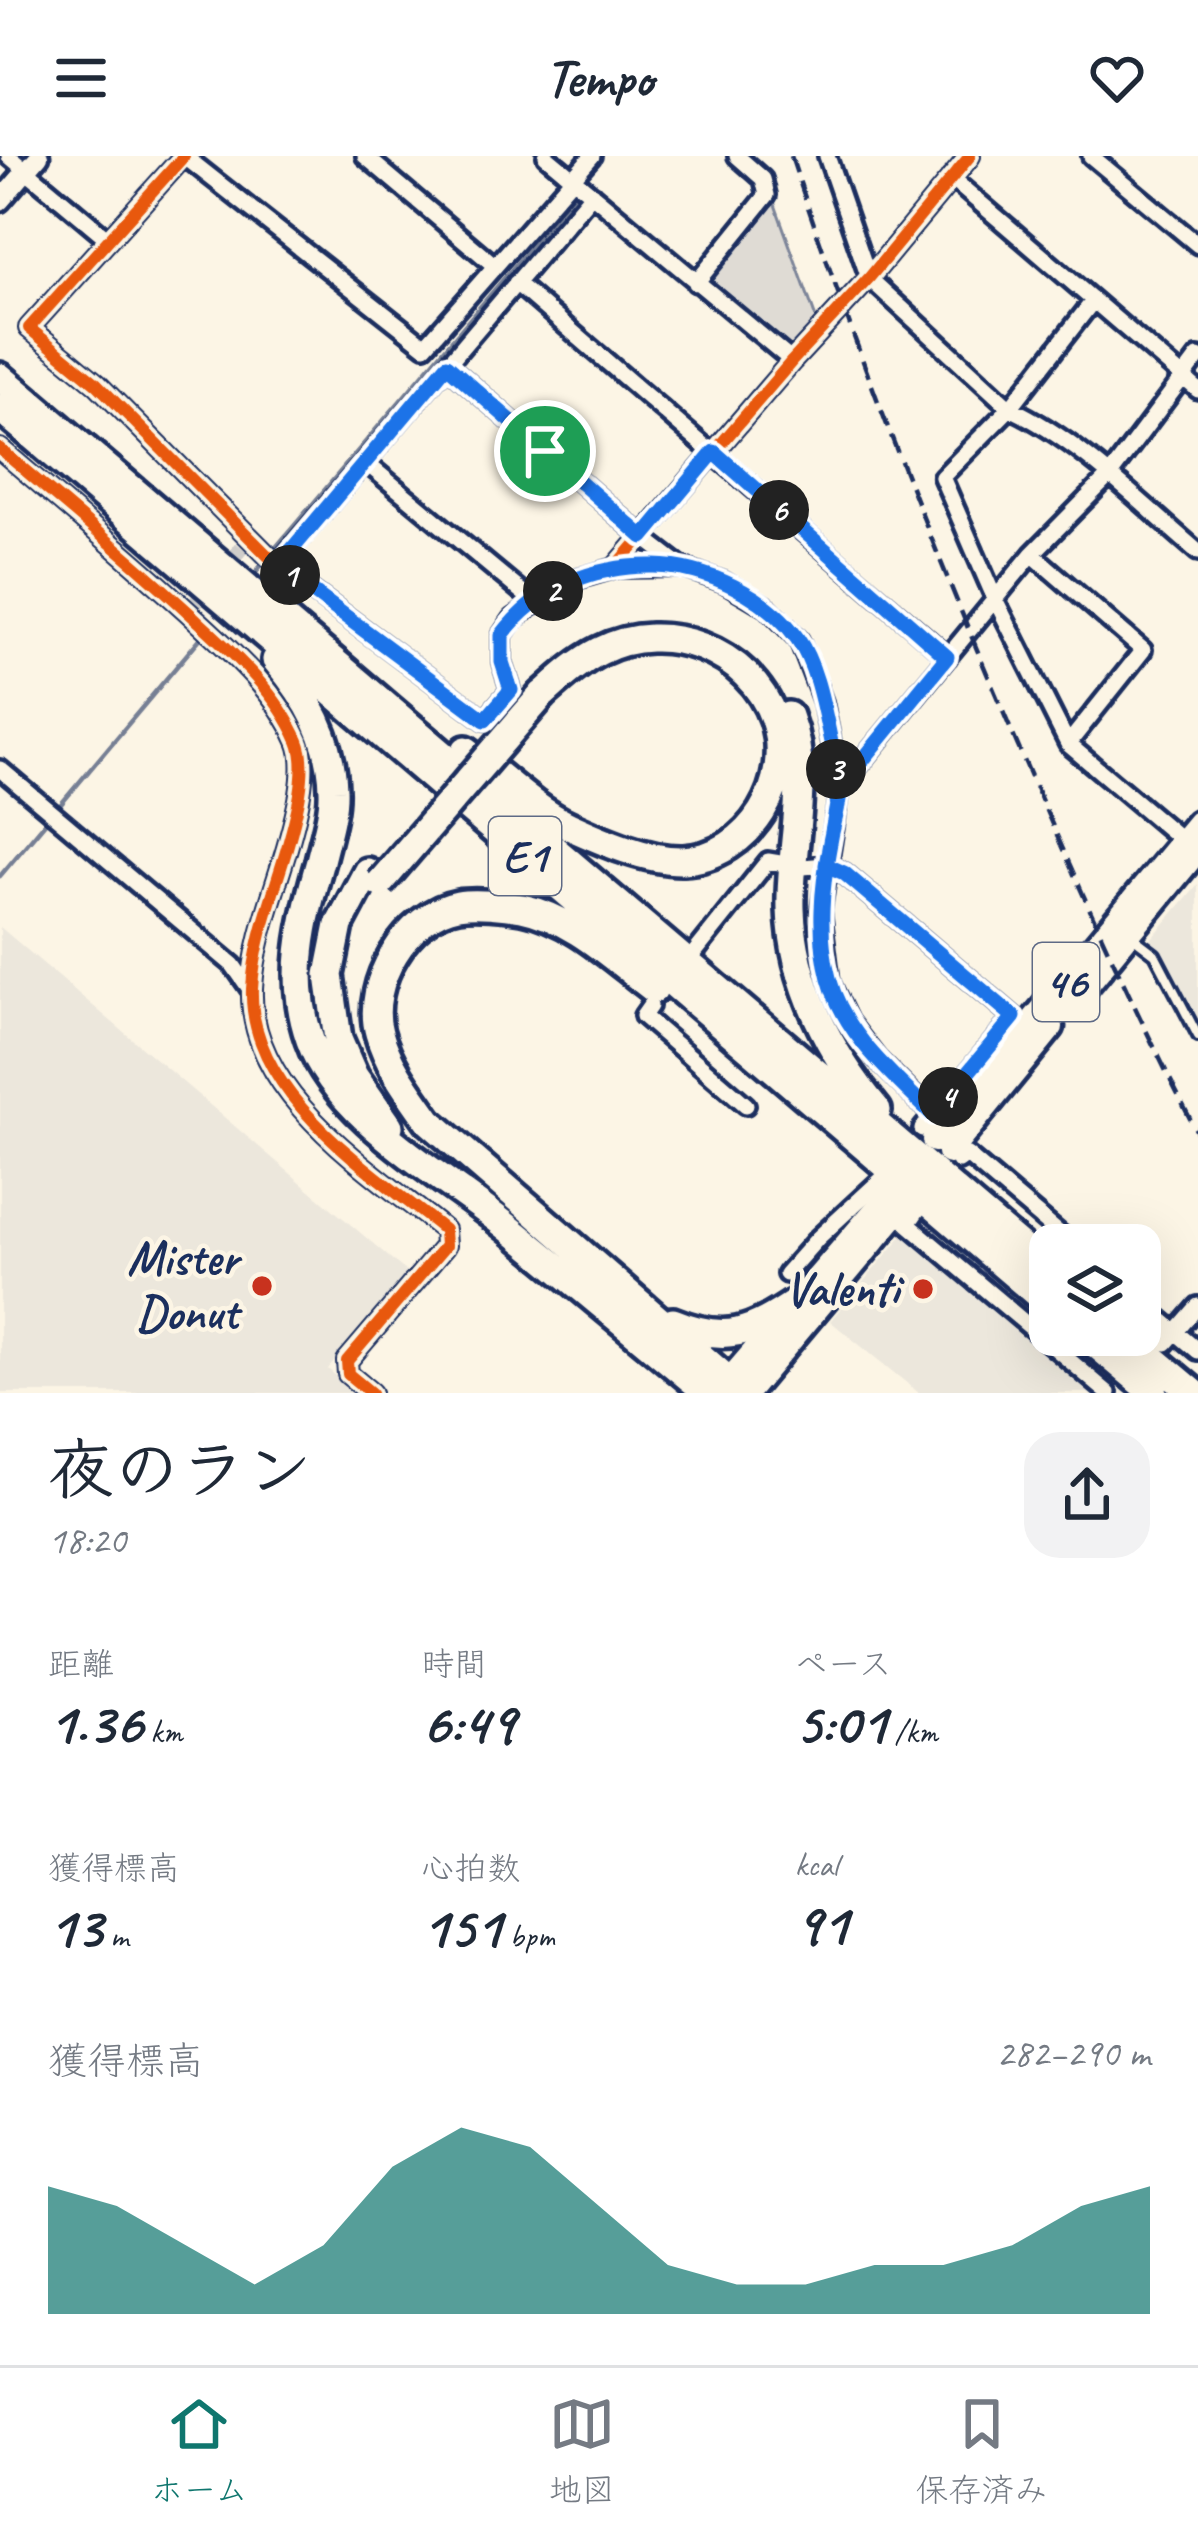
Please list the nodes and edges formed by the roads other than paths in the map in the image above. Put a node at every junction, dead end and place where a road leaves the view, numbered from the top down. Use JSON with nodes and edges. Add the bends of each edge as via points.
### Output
{"nodes":[{"id":1,"x":9,"y":156,"type":"edge"},
{"id":2,"x":364,"y":156,"type":"edge"},
{"id":3,"x":546,"y":156,"type":"edge"},
{"id":4,"x":592,"y":156,"type":"edge"},
{"id":5,"x":737,"y":156,"type":"edge"},
{"id":6,"x":970,"y":156,"type":"edge"},
{"id":7,"x":1091,"y":156,"type":"edge"},
{"id":8,"x":828,"y":157,"type":"edge"},
{"id":9,"x":386,"y":162,"type":"edge"},
{"id":10,"x":33,"y":163,"type":"edge"},
{"id":11,"x":571,"y":176,"type":"junction"},
{"id":12,"x":951,"y":178,"type":"junction"},
{"id":13,"x":592,"y":194,"type":"junction"},
{"id":14,"x":0,"y":201,"type":"edge"},
{"id":15,"x":108,"y":239,"type":"junction"},
{"id":16,"x":1198,"y":245,"type":"edge"},
{"id":17,"x":498,"y":264,"type":"junction"},
{"id":18,"x":869,"y":278,"type":"junction"},
{"id":19,"x":517,"y":280,"type":"junction"},
{"id":20,"x":696,"y":283,"type":"junction"},
{"id":21,"x":1093,"y":301,"type":"junction"},
{"id":22,"x":1198,"y":357,"type":"edge"},
{"id":23,"x":791,"y":361,"type":"junction"},
{"id":24,"x":447,"y":365,"type":"junction"},
{"id":25,"x":1181,"y":375,"type":"junction"},
{"id":26,"x":0,"y":376,"type":"edge"},
{"id":27,"x":1198,"y":390,"type":"edge"},
{"id":28,"x":1010,"y":407,"type":"junction"},
{"id":29,"x":0,"y":408,"type":"edge"},
{"id":30,"x":0,"y":449,"type":"edge"},
{"id":31,"x":714,"y":452,"type":"junction"},
{"id":32,"x":365,"y":462,"type":"junction"},
{"id":33,"x":1109,"y":476,"type":"junction"},
{"id":34,"x":643,"y":537,"type":"junction"},
{"id":35,"x":1198,"y":552,"type":"edge"},
{"id":36,"x":1032,"y":554,"type":"junction"},
{"id":37,"x":271,"y":560,"type":"junction"},
{"id":38,"x":682,"y":567,"type":"junction"},
{"id":39,"x":614,"y":568,"type":"junction"},
{"id":40,"x":229,"y":570,"type":"junction"},
{"id":41,"x":995,"y":599,"type":"junction"},
{"id":42,"x":534,"y":602,"type":"junction"},
{"id":43,"x":230,"y":604,"type":"junction"},
{"id":44,"x":947,"y":657,"type":"junction"},
{"id":45,"x":535,"y":690,"type":"junction"},
{"id":46,"x":1068,"y":744,"type":"junction"},
{"id":47,"x":0,"y":769,"type":"edge"},
{"id":48,"x":840,"y":788,"type":"junction"},
{"id":49,"x":1194,"y":844,"type":"edge"},
{"id":50,"x":780,"y":862,"type":"dead end"},
{"id":51,"x":826,"y":865,"type":"junction"},
{"id":52,"x":803,"y":867,"type":"dead end"},
{"id":53,"x":374,"y":877,"type":"junction"},
{"id":54,"x":1129,"y":933,"type":"junction"},
{"id":55,"x":696,"y":951,"type":"dead end"},
{"id":56,"x":252,"y":992,"type":"junction"},
{"id":57,"x":650,"y":1006,"type":"dead end"},
{"id":58,"x":1014,"y":1031,"type":"junction"},
{"id":59,"x":1198,"y":1036,"type":"edge"},
{"id":60,"x":746,"y":1105,"type":"dead end"},
{"id":61,"x":429,"y":1121,"type":"junction"},
{"id":62,"x":937,"y":1144,"type":"junction"},
{"id":63,"x":401,"y":1145,"type":"junction"},
{"id":64,"x":900,"y":1188,"type":"junction"},
{"id":65,"x":1048,"y":1224,"type":"edge"},
{"id":66,"x":1029,"y":1248,"type":"edge"},
{"id":67,"x":785,"y":1274,"type":"dead end"},
{"id":68,"x":1029,"y":1289,"type":"edge"},
{"id":69,"x":797,"y":1302,"type":"junction"},
{"id":70,"x":1198,"y":1306,"type":"edge"},
{"id":71,"x":652,"y":1313,"type":"junction"},
{"id":72,"x":1161,"y":1326,"type":"edge"},
{"id":73,"x":1171,"y":1337,"type":"junction"},
{"id":74,"x":1198,"y":1351,"type":"edge"},
{"id":75,"x":659,"y":1352,"type":"junction"},
{"id":76,"x":1105,"y":1356,"type":"edge"},
{"id":77,"x":1150,"y":1356,"type":"edge"},
{"id":78,"x":727,"y":1390,"type":"edge"},
{"id":79,"x":1137,"y":1390,"type":"edge"},
{"id":80,"x":371,"y":1393,"type":"edge"},
{"id":81,"x":675,"y":1393,"type":"edge"},
{"id":82,"x":1108,"y":1393,"type":"edge"},
{"id":83,"x":1194,"y":1393,"type":"edge"}],
"edges":[{"from":1,"to":10,"type":"street"},
{"from":2,"to":9,"type":"street"},
{"from":3,"to":11,"type":"street"},
{"from":4,"to":11,"type":"street"},
{"from":5,"to":20,"type":"street","via":[[763,179],[766,195]]},
{"from":6,"to":12,"type":"street"},
{"from":7,"to":16,"type":"street"},
{"from":8,"to":18,"type":"street"},
{"from":9,"to":17,"type":"street"},
{"from":10,"to":14,"type":"street"},
{"from":10,"to":15,"type":"street"},
{"from":11,"to":13,"type":"street"},
{"from":11,"to":17,"type":"street"},
{"from":12,"to":18,"type":"street"},
{"from":12,"to":21,"type":"street"},
{"from":13,"to":19,"type":"street"},
{"from":13,"to":20,"type":"street"},
{"from":15,"to":17,"type":"street","via":[[184,156],[425,346]]},
{"from":15,"to":37,"type":"street","via":[[29,328],[97,384]]},
{"from":17,"to":19,"type":"street"},
{"from":18,"to":23,"type":"street"},
{"from":18,"to":28,"type":"street"},
{"from":19,"to":24,"type":"street"},
{"from":19,"to":31,"type":"street"},
{"from":20,"to":23,"type":"street"},
{"from":21,"to":25,"type":"street"},
{"from":21,"to":28,"type":"street"},
{"from":22,"to":25,"type":"street"},
{"from":23,"to":31,"type":"street"},
{"from":24,"to":32,"type":"street"},
{"from":24,"to":34,"type":"street"},
{"from":25,"to":27,"type":"street"},
{"from":25,"to":33,"type":"street"},
{"from":26,"to":40,"type":"highway","number":"E1"},
{"from":28,"to":33,"type":"street"},
{"from":28,"to":41,"type":"street","via":[[942,477]]},
{"from":29,"to":43,"type":"highway","number":"E1"},
{"from":30,"to":56,"type":"street","via":[[206,629],[255,678],[301,746],[299,807]]},
{"from":31,"to":34,"type":"street"},
{"from":31,"to":44,"type":"street"},
{"from":32,"to":37,"type":"street"},
{"from":32,"to":42,"type":"street"},
{"from":33,"to":35,"type":"street"},
{"from":33,"to":36,"type":"street"},
{"from":34,"to":38,"type":"street"},
{"from":34,"to":39,"type":"street"},
{"from":36,"to":41,"type":"street"},
{"from":36,"to":46,"type":"street","via":[[1143,650]]},
{"from":37,"to":42,"type":"street","via":[[485,720],[511,690],[502,635]]},
{"from":38,"to":39,"type":"street"},
{"from":38,"to":48,"type":"street","via":[[768,608],[799,640],[823,702]]},
{"from":39,"to":42,"type":"street"},
{"from":40,"to":45,"type":"highway","via":[[565,825],[650,856],[707,856],[754,824],[773,792],[778,752],[766,703],[731,663],[703,646],[649,635],[604,648]]},
{"from":40,"to":62,"type":"highway","number":"E1"},
{"from":41,"to":44,"type":"street"},
{"from":41,"to":46,"type":"street"},
{"from":43,"to":63,"type":"highway","via":[[303,692],[327,744],[334,793],[300,935],[298,982],[311,1045],[336,1088]]},
{"from":43,"to":64,"type":"highway","number":"E1"},
{"from":44,"to":48,"type":"street"},
{"from":45,"to":53,"type":"highway"},
{"from":45,"to":62,"type":"highway","via":[[573,644],[655,620],[710,631],[769,676],[800,760],[791,908],[799,970],[827,1039],[864,1094]]},
{"from":46,"to":49,"type":"street"},
{"from":47,"to":56,"type":"street","via":[[232,965]]},
{"from":48,"to":51,"type":"street"},
{"from":49,"to":54,"type":"main road","number":"46"},
{"from":49,"to":58,"type":"main road","number":"46"},
{"from":50,"to":55,"type":"street","via":[[768,861]]},
{"from":51,"to":52,"type":"street"},
{"from":51,"to":58,"type":"street","via":[[1014,1017]]},
{"from":51,"to":62,"type":"street","via":[[821,910],[830,983],[848,1022]]},
{"from":53,"to":61,"type":"highway","via":[[344,964],[348,1008],[356,1043],[383,1089]]},
{"from":53,"to":63,"type":"highway","via":[[339,925],[329,975],[338,1039]]},
{"from":54,"to":59,"type":"lane","via":[[1155,955]]},
{"from":54,"to":62,"type":"main road","number":"46"},
{"from":56,"to":80,"type":"street","via":[[258,1031],[295,1100],[322,1134],[447,1238],[347,1361],[348,1374]]},
{"from":57,"to":60,"type":"street","via":[[643,1016]]},
{"from":58,"to":62,"type":"main road","number":"46"},
{"from":61,"to":64,"type":"highway","via":[[378,1030],[391,959],[416,926],[457,905],[524,908],[578,931]]},
{"from":61,"to":71,"type":"highway"},
{"from":62,"to":65,"type":"street","via":[[967,1155]]},
{"from":62,"to":66,"type":"highway","number":"E1"},
{"from":63,"to":75,"type":"highway"},
{"from":64,"to":67,"type":"street","via":[[818,1238]]},
{"from":64,"to":68,"type":"highway","number":"E1"},
{"from":64,"to":69,"type":"main road"},
{"from":64,"to":78,"type":"main road"},
{"from":64,"to":82,"type":"street","via":[[908,1224]]},
{"from":69,"to":71,"type":"highway","via":[[736,1335],[704,1335]]},
{"from":69,"to":78,"type":"main road"},
{"from":70,"to":73,"type":"street"},
{"from":71,"to":78,"type":"highway"},
{"from":72,"to":73,"type":"street"},
{"from":73,"to":74,"type":"street"},
{"from":75,"to":78,"type":"highway"},
{"from":75,"to":81,"type":"highway"},
{"from":76,"to":79,"type":"highway"},
{"from":77,"to":83,"type":"highway"}]}
